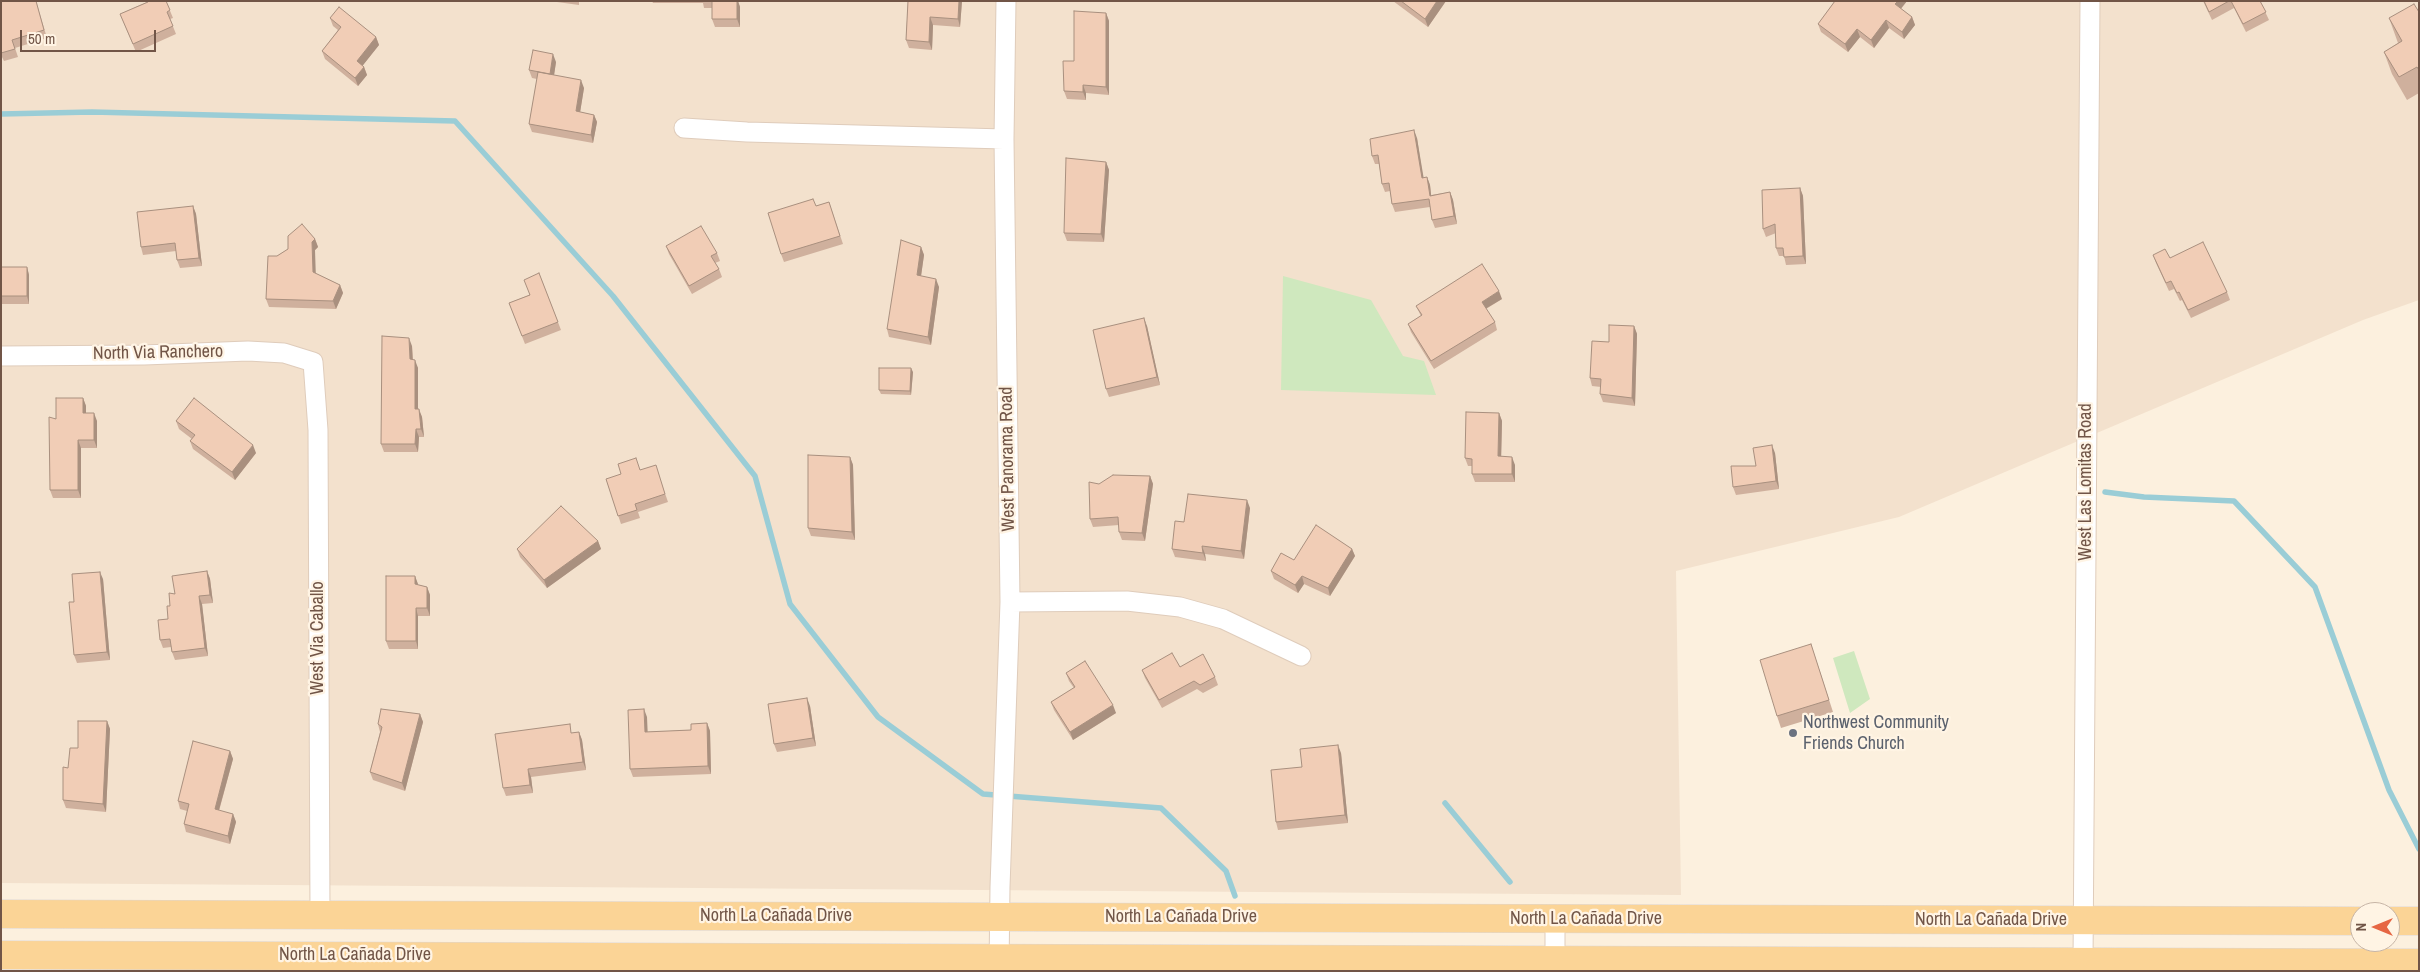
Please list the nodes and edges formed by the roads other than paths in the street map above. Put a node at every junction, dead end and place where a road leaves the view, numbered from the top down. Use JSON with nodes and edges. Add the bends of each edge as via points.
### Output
{"nodes":[{"id":1,"x":1006,"y":1,"type":"edge"},
{"id":2,"x":2090,"y":1,"type":"edge"},
{"id":3,"x":684,"y":128,"type":"dead end"},
{"id":4,"x":1004,"y":139,"type":"junction"},
{"id":5,"x":1,"y":356,"type":"edge"},
{"id":6,"x":313,"y":362,"type":"joint"},
{"id":7,"x":1010,"y":602,"type":"junction"},
{"id":8,"x":1301,"y":656,"type":"dead end"},
{"id":9,"x":1,"y":914,"type":"edge"},
{"id":10,"x":320,"y":914,"type":"junction"},
{"id":11,"x":1000,"y":917,"type":"junction"},
{"id":12,"x":1555,"y":919,"type":"junction"},
{"id":13,"x":2082,"y":920,"type":"junction"},
{"id":14,"x":2350,"y":921,"type":"edge"},
{"id":15,"x":2400,"y":921,"type":"edge"},
{"id":16,"x":2419,"y":921,"type":"edge"},
{"id":17,"x":1,"y":954,"type":"edge"},
{"id":18,"x":2082,"y":962,"type":"junction"},
{"id":19,"x":2419,"y":963,"type":"edge"},
{"id":20,"x":661,"y":964,"type":"edge"},
{"id":21,"x":999,"y":964,"type":"edge"},
{"id":22,"x":1555,"y":965,"type":"edge"},
{"id":23,"x":1848,"y":966,"type":"edge"},
{"id":24,"x":2304,"y":967,"type":"edge"}],
"edges":[{"from":1,"to":4,"type":"street","name":"West Panorama Road"},
{"from":2,"to":13,"type":"street","name":"West Las Lomitas Road"},
{"from":3,"to":4,"type":"street"},
{"from":4,"to":7,"type":"street","name":"West Panorama Road"},
{"from":5,"to":6,"type":"street","name":"North Via Ranchero","via":[[248,351],[284,353]]},
{"from":6,"to":10,"type":"street","name":"West Via Caballo","via":[[318,430]]},
{"from":7,"to":8,"type":"street","via":[[1127,602],[1180,607],[1223,619]]},
{"from":7,"to":11,"type":"street","name":"West Panorama Road"},
{"from":9,"to":10,"type":"main road","name":"North La Cañada Drive"},
{"from":10,"to":11,"type":"main road","name":"North La Cañada Drive"},
{"from":11,"to":12,"type":"main road","name":"North La Cañada Drive"},
{"from":11,"to":21,"type":"street","name":"West Panorama Road"},
{"from":12,"to":13,"type":"main road","name":"North La Cañada Drive"},
{"from":12,"to":22,"type":"street"},
{"from":13,"to":14,"type":"main road","name":"North La Cañada Drive"},
{"from":13,"to":18,"type":"street","name":"West Las Lomitas Road"},
{"from":15,"to":16,"type":"main road"},
{"from":17,"to":20,"type":"main road","name":"North La Cañada Drive"},
{"from":18,"to":23,"type":"main road","name":"North La Cañada Drive"},
{"from":18,"to":24,"type":"main road","name":"North La Cañada Drive"},
{"from":19,"to":24,"type":"main road","name":"North La Cañada Drive"},
{"from":20,"to":21,"type":"main road","name":"North La Cañada Drive"},
{"from":21,"to":22,"type":"main road","name":"North La Cañada Drive"},
{"from":22,"to":23,"type":"main road","name":"North La Cañada Drive"}]}
